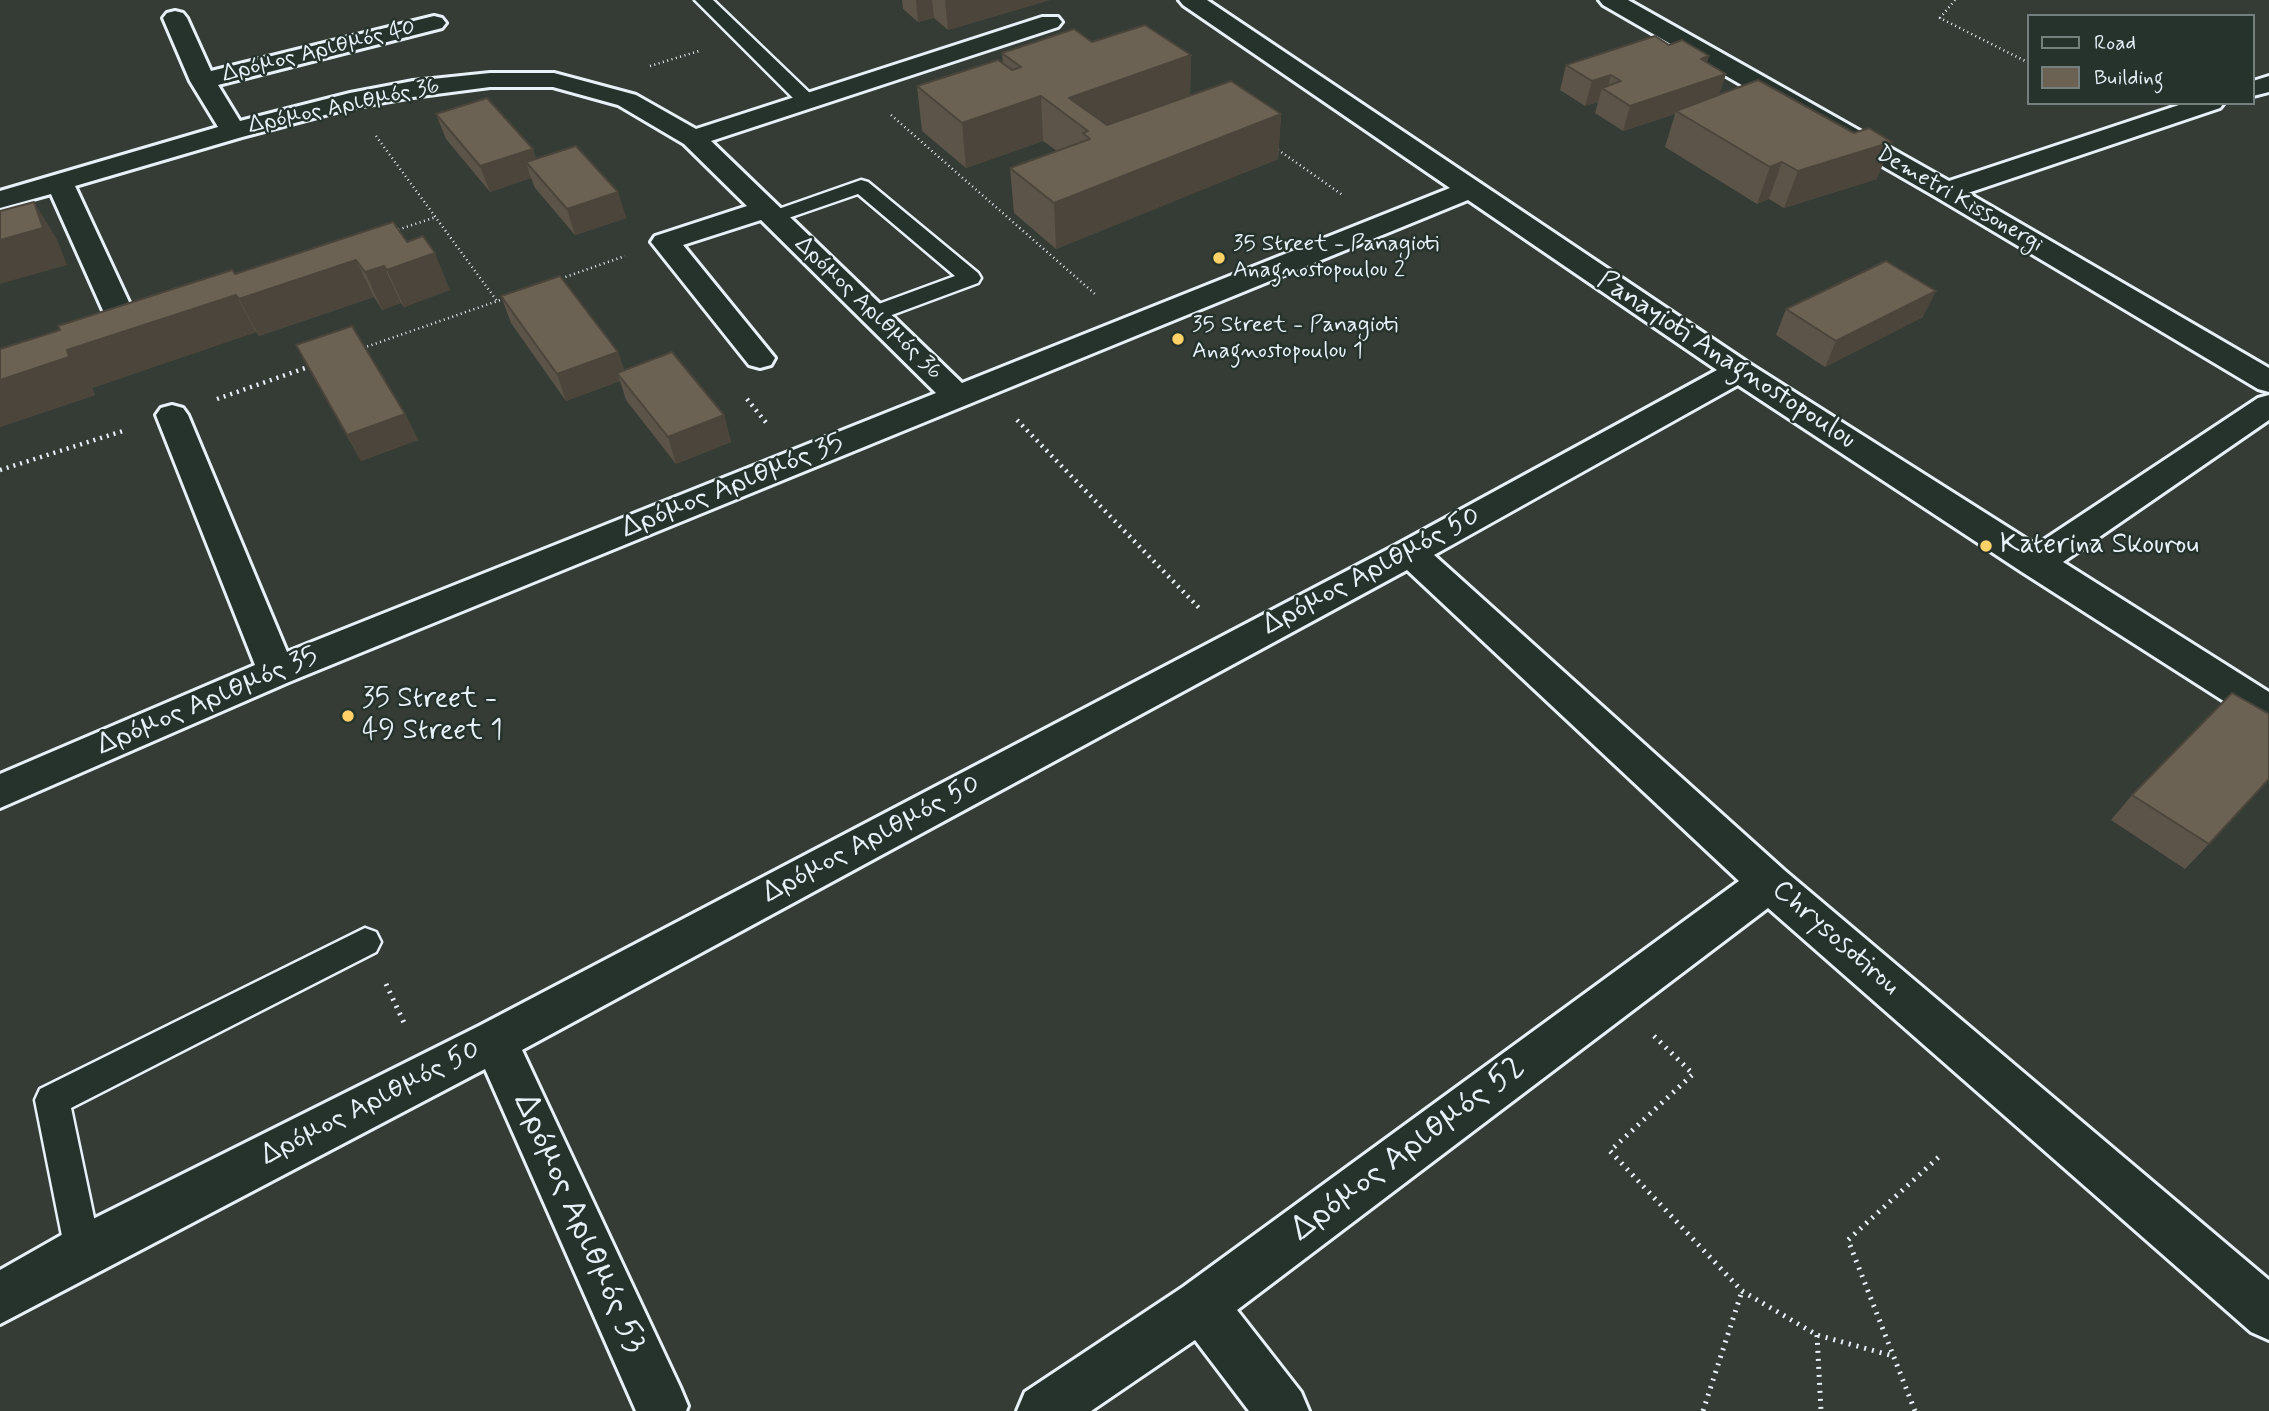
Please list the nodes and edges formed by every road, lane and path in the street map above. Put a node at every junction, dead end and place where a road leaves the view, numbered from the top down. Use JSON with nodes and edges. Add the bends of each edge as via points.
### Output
{"nodes":[{"id":1,"x":703,"y":0,"type":"edge"},
{"id":2,"x":1194,"y":0,"type":"edge"},
{"id":3,"x":1611,"y":0,"type":"edge"},
{"id":4,"x":1955,"y":0,"type":"edge"},
{"id":5,"x":175,"y":18,"type":"dead end"},
{"id":6,"x":1050,"y":22,"type":"dead end"},
{"id":7,"x":434,"y":23,"type":"dead end"},
{"id":8,"x":742,"y":38,"type":"junction"},
{"id":9,"x":2028,"y":62,"type":"edge"},
{"id":10,"x":203,"y":81,"type":"junction"},
{"id":11,"x":856,"y":85,"type":"junction"},
{"id":12,"x":600,"y":92,"type":"junction"},
{"id":13,"x":350,"y":101,"type":"junction"},
{"id":14,"x":807,"y":101,"type":"junction"},
{"id":15,"x":2205,"y":105,"type":"edge"},
{"id":16,"x":233,"y":131,"type":"junction"},
{"id":17,"x":693,"y":138,"type":"junction"},
{"id":18,"x":1265,"y":141,"type":"edge"},
{"id":19,"x":60,"y":184,"type":"junction"},
{"id":20,"x":1469,"y":190,"type":"junction"},
{"id":21,"x":1946,"y":191,"type":"junction"},
{"id":22,"x":0,"y":200,"type":"edge"},
{"id":23,"x":770,"y":213,"type":"junction"},
{"id":24,"x":436,"y":217,"type":"junction"},
{"id":25,"x":1385,"y":224,"type":"junction"},
{"id":26,"x":386,"y":234,"type":"edge"},
{"id":27,"x":665,"y":243,"type":"junction"},
{"id":28,"x":549,"y":283,"type":"edge"},
{"id":29,"x":510,"y":297,"type":"edge"},
{"id":30,"x":497,"y":301,"type":"junction"},
{"id":31,"x":873,"y":314,"type":"junction"},
{"id":32,"x":121,"y":315,"type":"edge"},
{"id":33,"x":1132,"y":326,"type":"junction"},
{"id":34,"x":354,"y":351,"type":"edge"},
{"id":35,"x":760,"y":358,"type":"joint"},
{"id":36,"x":315,"y":365,"type":"edge"},
{"id":37,"x":1739,"y":371,"type":"junction"},
{"id":38,"x":2269,"y":382,"type":"edge"},
{"id":39,"x":971,"y":391,"type":"junction"},
{"id":40,"x":2269,"y":405,"type":"edge"},
{"id":41,"x":172,"y":415,"type":"junction"},
{"id":42,"x":797,"y":461,"type":"junction"},
{"id":43,"x":0,"y":470,"type":"edge"},
{"id":44,"x":1410,"y":553,"type":"junction"},
{"id":45,"x":2035,"y":563,"type":"junction"},
{"id":46,"x":1235,"y":646,"type":"junction"},
{"id":47,"x":276,"y":672,"type":"junction"},
{"id":48,"x":2269,"y":711,"type":"edge"},
{"id":49,"x":0,"y":792,"type":"edge"},
{"id":50,"x":1769,"y":883,"type":"junction"},
{"id":51,"x":365,"y":942,"type":"joint"},
{"id":52,"x":1652,"y":1034,"type":"dead end"},
{"id":53,"x":495,"y":1041,"type":"junction"},
{"id":54,"x":429,"y":1075,"type":"junction"},
{"id":55,"x":1942,"y":1154,"type":"dead end"},
{"id":56,"x":83,"y":1251,"type":"junction"},
{"id":57,"x":1742,"y":1291,"type":"junction"},
{"id":58,"x":0,"y":1298,"type":"edge"},
{"id":59,"x":1201,"y":1305,"type":"junction"},
{"id":60,"x":2269,"y":1314,"type":"edge"},
{"id":61,"x":1817,"y":1335,"type":"junction"},
{"id":62,"x":1892,"y":1356,"type":"junction"},
{"id":63,"x":661,"y":1406,"type":"dead end"},
{"id":64,"x":1044,"y":1411,"type":"edge"},
{"id":65,"x":1282,"y":1411,"type":"edge"},
{"id":66,"x":1703,"y":1411,"type":"edge"},
{"id":67,"x":1821,"y":1411,"type":"edge"},
{"id":68,"x":1915,"y":1411,"type":"edge"}],
"edges":[{"from":1,"to":8,"type":"lane"},
{"from":2,"to":20,"type":"street","name":"Panayioti Anagnostopoulou"},
{"from":3,"to":21,"type":"street","name":"Demetri Kissonergi"},
{"from":4,"to":9,"type":"path","via":[[1940,18]]},
{"from":5,"to":10,"type":"street","name":"Δρόμος Αριθμός 40"},
{"from":6,"to":11,"type":"street"},
{"from":7,"to":10,"type":"street","name":"Δρόμος Αριθμός 40"},
{"from":8,"to":12,"type":"path","via":[[641,69]]},
{"from":8,"to":14,"type":"lane"},
{"from":10,"to":16,"type":"street","name":"Δρόμος Αριθμός 40"},
{"from":11,"to":14,"type":"street"},
{"from":11,"to":33,"type":"path"},
{"from":12,"to":13,"type":"street","name":"Δρόμος Αριθμός 36","via":[[554,80],[490,80]]},
{"from":12,"to":17,"type":"street","name":"Δρόμος Αριθμός 36","via":[[627,100]]},
{"from":13,"to":16,"type":"street","name":"Δρόμος Αριθμός 36"},
{"from":13,"to":24,"type":"path"},
{"from":14,"to":17,"type":"street"},
{"from":15,"to":21,"type":"street"},
{"from":16,"to":19,"type":"street","name":"Δρόμος Αριθμός 36"},
{"from":17,"to":23,"type":"street","name":"Δρόμος Αριθμός 36"},
{"from":18,"to":25,"type":"path"},
{"from":19,"to":22,"type":"street","name":"Δρόμος Αριθμός 36"},
{"from":19,"to":32,"type":"street"},
{"from":20,"to":25,"type":"street","name":"Δρόμος Αριθμός 35"},
{"from":20,"to":37,"type":"street","name":"Panayioti Anagnostopoulou"},
{"from":21,"to":38,"type":"street","name":"Demetri Kissonergi"},
{"from":23,"to":27,"type":"street"},
{"from":23,"to":31,"type":"street","name":"Δρόμος Αριθμός 36"},
{"from":23,"to":31,"type":"lane","via":[[862,186],[971,278]]},
{"from":24,"to":26,"type":"path"},
{"from":24,"to":30,"type":"path"},
{"from":25,"to":33,"type":"street","name":"Δρόμος Αριθμός 35"},
{"from":27,"to":28,"type":"path"},
{"from":27,"to":35,"type":"street"},
{"from":29,"to":30,"type":"path"},
{"from":30,"to":34,"type":"path"},
{"from":31,"to":39,"type":"street","name":"Δρόμος Αριθμός 36"},
{"from":33,"to":39,"type":"street","name":"Δρόμος Αριθμός 35"},
{"from":35,"to":42,"type":"path","via":[[738,387]]},
{"from":36,"to":41,"type":"path"},
{"from":37,"to":44,"type":"street","name":"Δρόμος Αριθμός 50"},
{"from":37,"to":45,"type":"street","name":"Panayioti Anagnostopoulou"},
{"from":39,"to":42,"type":"street","name":"Δρόμος Αριθμός 35"},
{"from":39,"to":46,"type":"path"},
{"from":40,"to":45,"type":"street"},
{"from":41,"to":43,"type":"path"},
{"from":41,"to":47,"type":"street"},
{"from":42,"to":47,"type":"street","name":"Δρόμος Αριθμός 35"},
{"from":44,"to":46,"type":"street","name":"Δρόμος Αριθμός 50"},
{"from":44,"to":50,"type":"street","name":"Chrysosotirou"},
{"from":45,"to":48,"type":"street","name":"Panayioti Anagnostopoulou"},
{"from":46,"to":53,"type":"street","name":"Δρόμος Αριθμός 50"},
{"from":47,"to":49,"type":"street","name":"Δρόμος Αριθμός 35"},
{"from":50,"to":59,"type":"street","name":"Δρόμος Αριθμός 52"},
{"from":50,"to":60,"type":"street","name":"Chrysosotirou"},
{"from":51,"to":54,"type":"path"},
{"from":51,"to":56,"type":"lane","via":[[52,1100]]},
{"from":52,"to":57,"type":"path","via":[[1693,1074],[1610,1151]]},
{"from":53,"to":54,"type":"street","name":"Δρόμος Αριθμός 50"},
{"from":53,"to":63,"type":"street","name":"Δρόμος Αριθμός 53"},
{"from":54,"to":56,"type":"street","name":"Δρόμος Αριθμός 50"},
{"from":55,"to":62,"type":"path","via":[[1848,1240]]},
{"from":56,"to":58,"type":"street","name":"Δρόμος Αριθμός 50"},
{"from":57,"to":61,"type":"path"},
{"from":57,"to":66,"type":"path"},
{"from":59,"to":64,"type":"street","name":"Δρόμος Αριθμός 52"},
{"from":59,"to":65,"type":"street"},
{"from":61,"to":62,"type":"path"},
{"from":61,"to":67,"type":"path"},
{"from":62,"to":68,"type":"path"}]}
